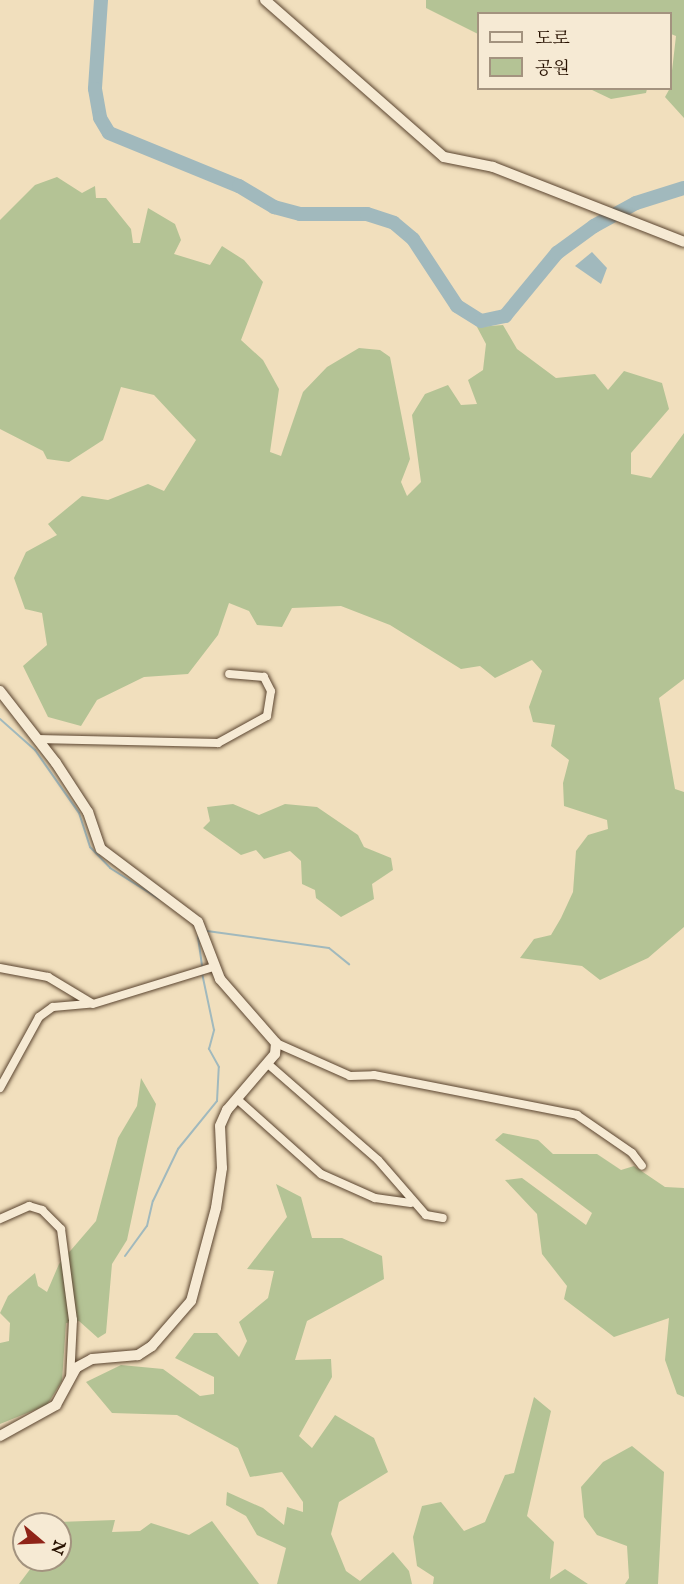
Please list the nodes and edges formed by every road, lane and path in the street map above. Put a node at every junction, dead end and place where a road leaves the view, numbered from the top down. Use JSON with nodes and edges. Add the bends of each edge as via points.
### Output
{"nodes":[{"id":1,"x":265,"y":0,"type":"edge"},
{"id":2,"x":684,"y":242,"type":"edge"},
{"id":3,"x":229,"y":674,"type":"dead end"},
{"id":4,"x":0,"y":691,"type":"edge"},
{"id":5,"x":33,"y":738,"type":"junction"},
{"id":6,"x":213,"y":967,"type":"junction"},
{"id":7,"x":0,"y":968,"type":"edge"},
{"id":8,"x":93,"y":1004,"type":"junction"},
{"id":9,"x":276,"y":1043,"type":"junction"},
{"id":10,"x":267,"y":1064,"type":"junction"},
{"id":11,"x":0,"y":1088,"type":"edge"},
{"id":12,"x":237,"y":1099,"type":"junction"},
{"id":13,"x":642,"y":1166,"type":"dead end"},
{"id":14,"x":411,"y":1203,"type":"junction"},
{"id":15,"x":443,"y":1218,"type":"dead end"},
{"id":16,"x":0,"y":1219,"type":"edge"},
{"id":17,"x":70,"y":1379,"type":"junction"},
{"id":18,"x":0,"y":1436,"type":"edge"}],
"edges":[{"from":1,"to":2,"type":"street","via":[[444,157],[502,170]]},
{"from":3,"to":5,"type":"street","via":[[264,677],[271,691],[267,716],[218,743]]},
{"from":4,"to":5,"type":"street"},
{"from":5,"to":6,"type":"street","via":[[56,763],[88,813],[101,849],[203,932]]},
{"from":6,"to":8,"type":"street"},
{"from":6,"to":9,"type":"street"},
{"from":7,"to":8,"type":"street","via":[[48,977]]},
{"from":8,"to":11,"type":"street","via":[[53,1007],[39,1017]]},
{"from":9,"to":10,"type":"street"},
{"from":9,"to":13,"type":"street","via":[[350,1076],[374,1075],[577,1115],[632,1153]]},
{"from":10,"to":12,"type":"street"},
{"from":10,"to":14,"type":"street","via":[[378,1160]]},
{"from":12,"to":14,"type":"street","via":[[321,1174],[375,1198]]},
{"from":12,"to":17,"type":"street","via":[[220,1126],[222,1168],[216,1208],[191,1301],[153,1346],[138,1355],[92,1359],[76,1368]]},
{"from":14,"to":15,"type":"street","via":[[426,1215]]},
{"from":16,"to":17,"type":"street","via":[[28,1206],[42,1210],[61,1229],[74,1320]]},
{"from":17,"to":18,"type":"street","via":[[56,1405]]}]}
